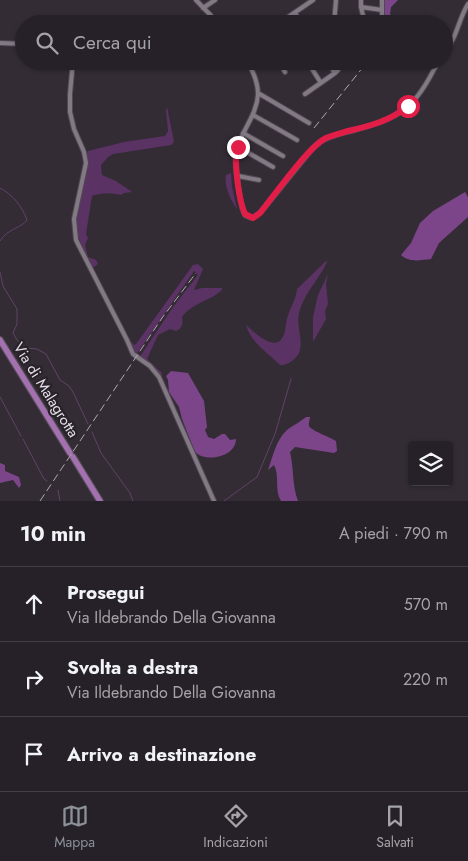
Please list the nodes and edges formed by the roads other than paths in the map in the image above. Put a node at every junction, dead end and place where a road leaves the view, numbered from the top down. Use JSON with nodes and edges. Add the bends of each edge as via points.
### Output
{"nodes":[{"id":1,"x":196,"y":0,"type":"edge"},
{"id":2,"x":215,"y":0,"type":"edge"},
{"id":3,"x":336,"y":0,"type":"edge"},
{"id":4,"x":361,"y":0,"type":"edge"},
{"id":5,"x":382,"y":0,"type":"edge"},
{"id":6,"x":310,"y":1,"type":"edge"},
{"id":7,"x":468,"y":4,"type":"edge"},
{"id":8,"x":361,"y":7,"type":"junction"},
{"id":9,"x":204,"y":8,"type":"junction"},
{"id":10,"x":382,"y":10,"type":"junction"},
{"id":11,"x":294,"y":13,"type":"joint"},
{"id":12,"x":211,"y":15,"type":"edge"},
{"id":13,"x":291,"y":15,"type":"edge"},
{"id":14,"x":335,"y":15,"type":"edge"},
{"id":15,"x":363,"y":15,"type":"edge"},
{"id":16,"x":382,"y":15,"type":"edge"},
{"id":17,"x":453,"y":42,"type":"edge"},
{"id":18,"x":0,"y":43,"type":"edge"},
{"id":19,"x":15,"y":44,"type":"edge"},
{"id":20,"x":72,"y":70,"type":"edge"},
{"id":21,"x":252,"y":70,"type":"edge"},
{"id":22,"x":313,"y":70,"type":"edge"},
{"id":23,"x":333,"y":70,"type":"edge"},
{"id":24,"x":338,"y":70,"type":"edge"},
{"id":25,"x":433,"y":70,"type":"edge"},
{"id":26,"x":335,"y":73,"type":"junction"},
{"id":27,"x":322,"y":83,"type":"junction"},
{"id":28,"x":258,"y":93,"type":"junction"},
{"id":29,"x":305,"y":94,"type":"dead end"},
{"id":30,"x":254,"y":115,"type":"junction"},
{"id":31,"x":309,"y":123,"type":"dead end"},
{"id":32,"x":243,"y":133,"type":"junction"},
{"id":33,"x":297,"y":140,"type":"dead end"},
{"id":34,"x":238,"y":147,"type":"junction"},
{"id":35,"x":283,"y":156,"type":"dead end"},
{"id":36,"x":273,"y":167,"type":"dead end"},
{"id":37,"x":238,"y":176,"type":"junction"},
{"id":38,"x":259,"y":180,"type":"dead end"},
{"id":39,"x":0,"y":340,"type":"edge"},
{"id":40,"x":100,"y":501,"type":"edge"},
{"id":41,"x":214,"y":501,"type":"edge"}],
"edges":[{"from":1,"to":9,"type":"street"},
{"from":2,"to":9,"type":"street"},
{"from":3,"to":14,"type":"street"},
{"from":4,"to":8,"type":"street"},
{"from":5,"to":10,"type":"street"},
{"from":6,"to":11,"type":"street"},
{"from":7,"to":17,"type":"street"},
{"from":8,"to":10,"type":"street"},
{"from":8,"to":15,"type":"street"},
{"from":9,"to":12,"type":"street"},
{"from":10,"to":16,"type":"street"},
{"from":11,"to":13,"type":"street"},
{"from":18,"to":19,"type":"street"},
{"from":20,"to":41,"type":"street","via":[[70,112],[86,163],[74,219],[76,240],[131,351],[160,377]]},
{"from":21,"to":28,"type":"street"},
{"from":22,"to":27,"type":"street"},
{"from":23,"to":26,"type":"street"},
{"from":24,"to":26,"type":"street"},
{"from":25,"to":37,"type":"street","via":[[415,100],[394,116],[330,136],[318,143],[255,217],[244,213]]},
{"from":26,"to":27,"type":"street"},
{"from":27,"to":29,"type":"street"},
{"from":28,"to":30,"type":"street"},
{"from":28,"to":31,"type":"street"},
{"from":30,"to":32,"type":"street"},
{"from":30,"to":33,"type":"street"},
{"from":32,"to":34,"type":"street"},
{"from":32,"to":35,"type":"street"},
{"from":34,"to":36,"type":"street"},
{"from":34,"to":37,"type":"street","via":[[235,159]]},
{"from":37,"to":38,"type":"street"},
{"from":39,"to":40,"type":"main road","name":"Via di Malagrotta"}]}
